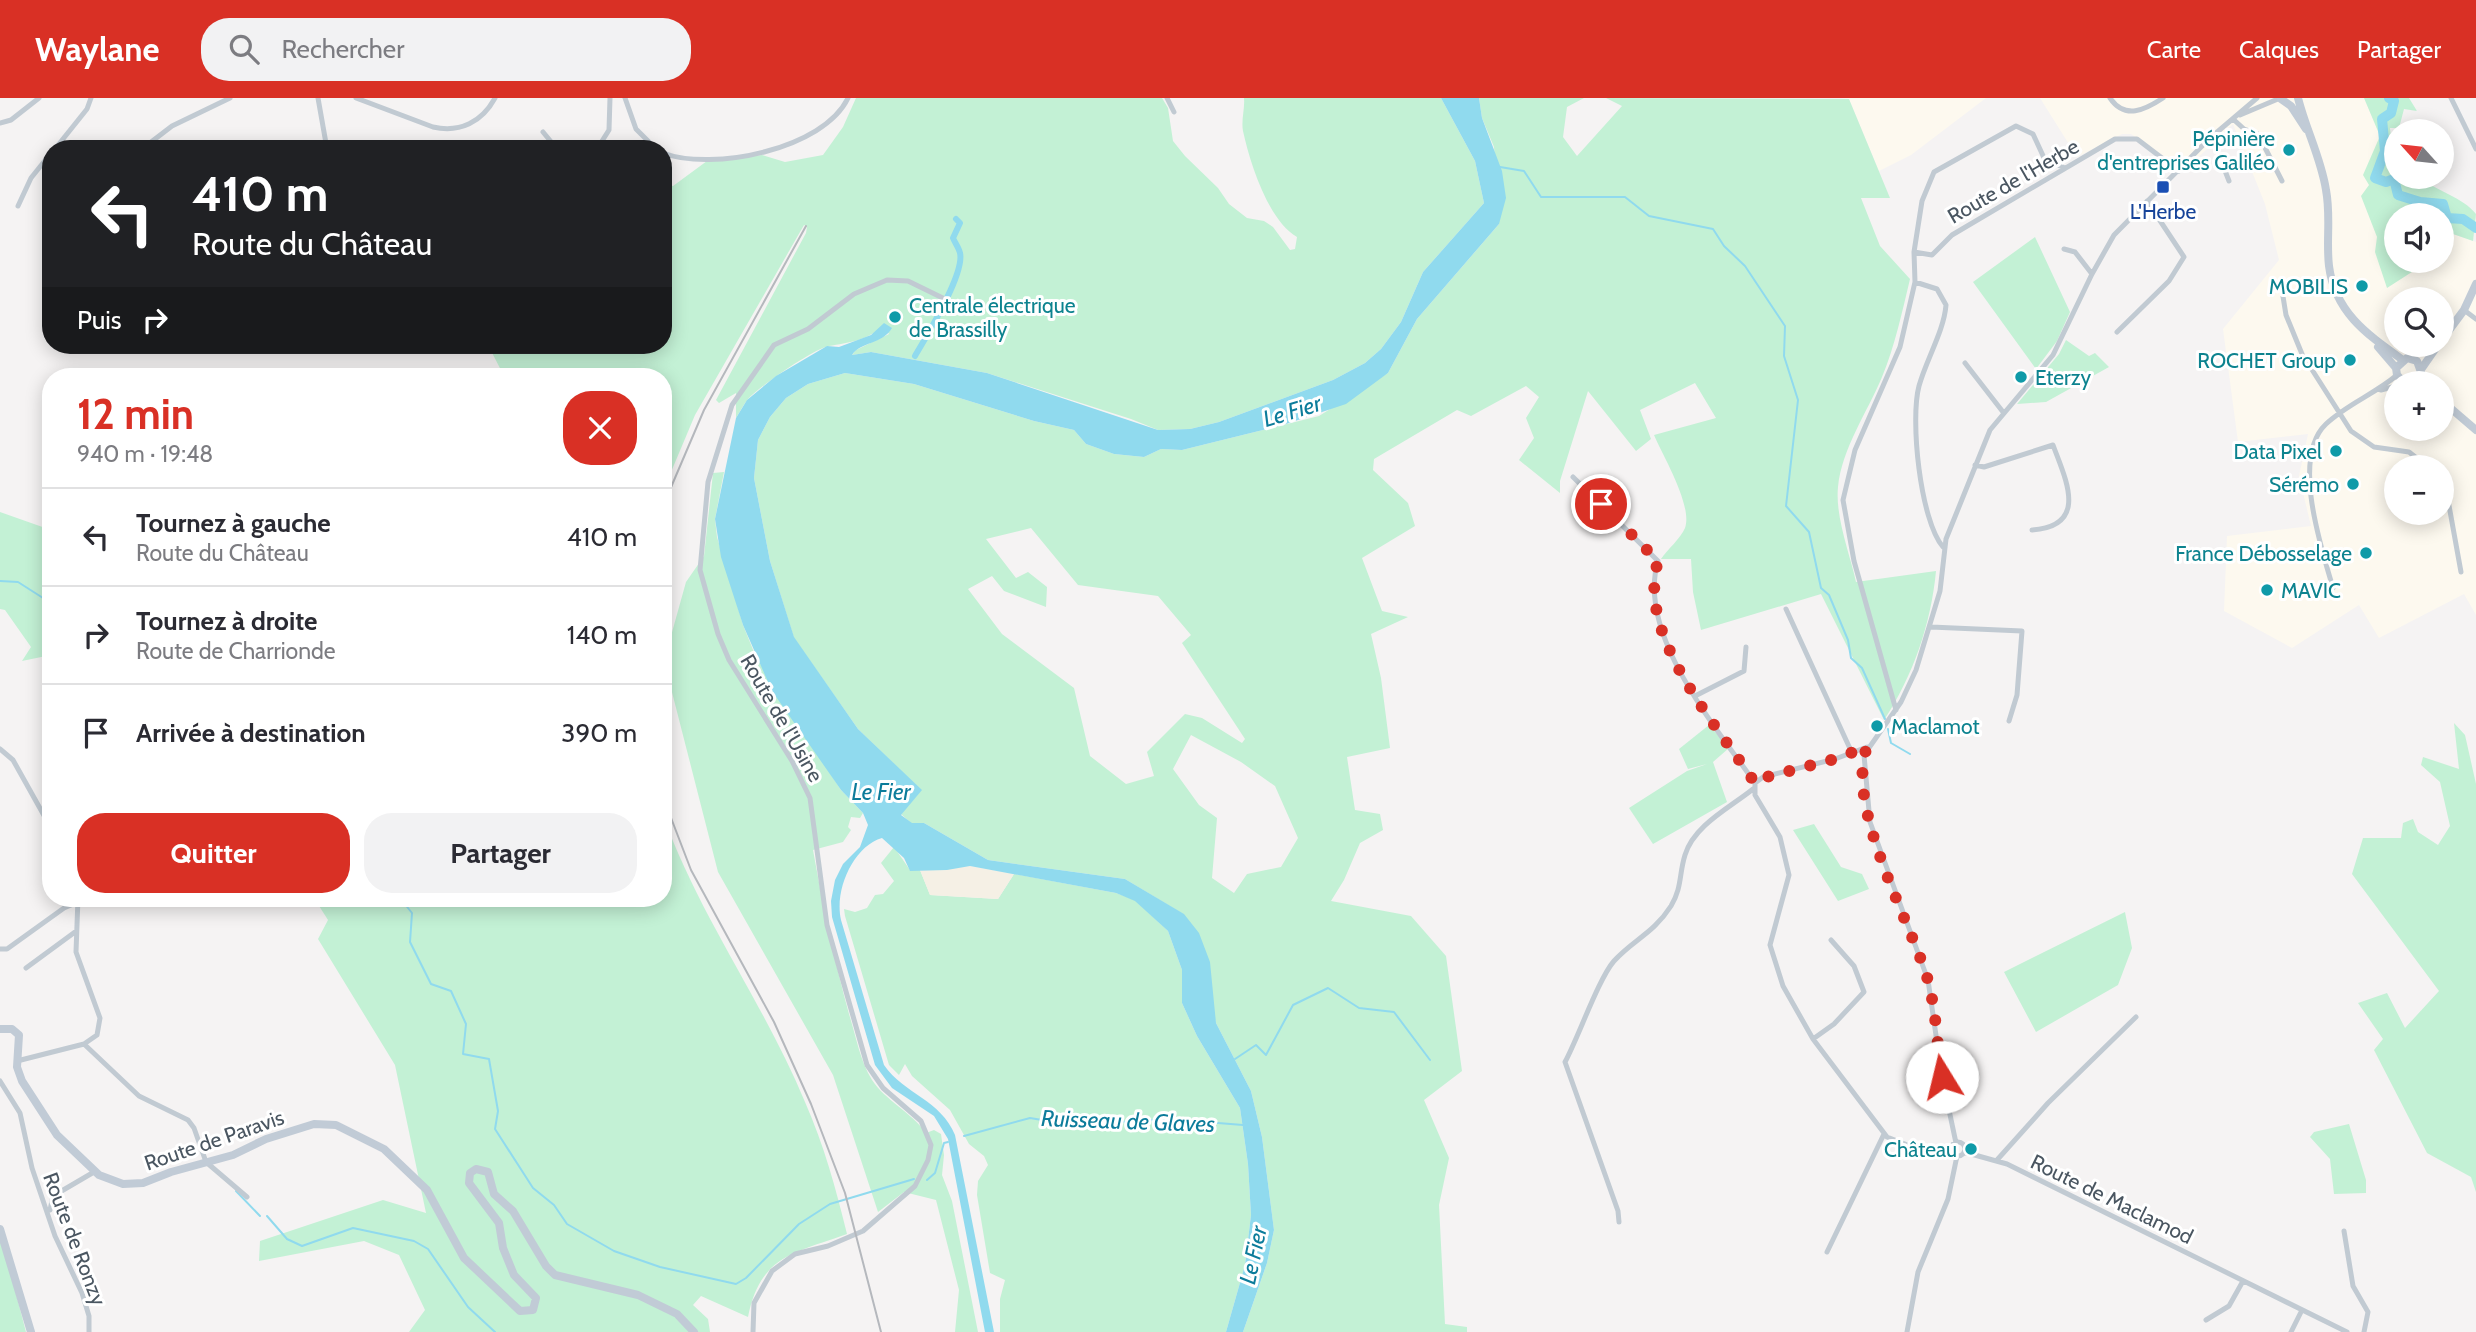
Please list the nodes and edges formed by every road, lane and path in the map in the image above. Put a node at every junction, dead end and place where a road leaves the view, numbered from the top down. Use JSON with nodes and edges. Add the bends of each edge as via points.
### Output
{"nodes":[{"id":1,"x":39,"y":98,"type":"edge"},
{"id":2,"x":91,"y":98,"type":"edge"},
{"id":3,"x":230,"y":98,"type":"edge"},
{"id":4,"x":318,"y":98,"type":"edge"},
{"id":5,"x":359,"y":98,"type":"edge"},
{"id":6,"x":495,"y":98,"type":"edge"},
{"id":7,"x":610,"y":98,"type":"edge"},
{"id":8,"x":625,"y":98,"type":"edge"},
{"id":9,"x":848,"y":98,"type":"edge"},
{"id":10,"x":1167,"y":98,"type":"edge"},
{"id":11,"x":2110,"y":98,"type":"edge"},
{"id":12,"x":2163,"y":98,"type":"edge"},
{"id":13,"x":2257,"y":98,"type":"edge"},
{"id":14,"x":2281,"y":98,"type":"edge"},
{"id":15,"x":2298,"y":98,"type":"edge"},
{"id":16,"x":2451,"y":98,"type":"edge"},
{"id":17,"x":1174,"y":112,"type":"dead end"},
{"id":18,"x":2235,"y":118,"type":"junction"},
{"id":19,"x":0,"y":123,"type":"edge"},
{"id":20,"x":543,"y":132,"type":"dead end"},
{"id":21,"x":2209,"y":139,"type":"junction"},
{"id":22,"x":62,"y":140,"type":"edge"},
{"id":23,"x":154,"y":140,"type":"edge"},
{"id":24,"x":325,"y":140,"type":"edge"},
{"id":25,"x":550,"y":140,"type":"edge"},
{"id":26,"x":602,"y":140,"type":"edge"},
{"id":27,"x":647,"y":140,"type":"edge"},
{"id":28,"x":2313,"y":141,"type":"junction"},
{"id":29,"x":2476,"y":149,"type":"edge"},
{"id":30,"x":672,"y":154,"type":"edge"},
{"id":31,"x":42,"y":164,"type":"edge"},
{"id":32,"x":2056,"y":166,"type":"junction"},
{"id":33,"x":2067,"y":168,"type":"junction"},
{"id":34,"x":2179,"y":171,"type":"junction"},
{"id":35,"x":2051,"y":178,"type":"junction"},
{"id":36,"x":2228,"y":181,"type":"dead end"},
{"id":37,"x":2282,"y":181,"type":"dead end"},
{"id":38,"x":2147,"y":201,"type":"junction"},
{"id":39,"x":18,"y":206,"type":"dead end"},
{"id":40,"x":1911,"y":247,"type":"junction"},
{"id":41,"x":2064,"y":248,"type":"dead end"},
{"id":42,"x":2092,"y":274,"type":"junction"},
{"id":43,"x":1915,"y":282,"type":"junction"},
{"id":44,"x":2281,"y":284,"type":"dead end"},
{"id":45,"x":2476,"y":284,"type":"edge"},
{"id":46,"x":948,"y":302,"type":"dead end"},
{"id":47,"x":2464,"y":310,"type":"junction"},
{"id":48,"x":2476,"y":319,"type":"edge"},
{"id":49,"x":2454,"y":324,"type":"edge"},
{"id":50,"x":2117,"y":332,"type":"dead end"},
{"id":51,"x":2375,"y":341,"type":"junction"},
{"id":52,"x":2417,"y":357,"type":"edge"},
{"id":53,"x":2431,"y":357,"type":"edge"},
{"id":54,"x":2403,"y":359,"type":"junction"},
{"id":55,"x":2414,"y":359,"type":"junction"},
{"id":56,"x":1965,"y":363,"type":"dead end"},
{"id":57,"x":2396,"y":371,"type":"edge"},
{"id":58,"x":2397,"y":371,"type":"edge"},
{"id":59,"x":2422,"y":371,"type":"joint"},
{"id":60,"x":2384,"y":385,"type":"edge"},
{"id":61,"x":2384,"y":389,"type":"edge"},
{"id":62,"x":2378,"y":391,"type":"junction"},
{"id":63,"x":2454,"y":411,"type":"edge"},
{"id":64,"x":2003,"y":412,"type":"junction"},
{"id":65,"x":2340,"y":413,"type":"junction"},
{"id":66,"x":2476,"y":430,"type":"edge"},
{"id":67,"x":2413,"y":455,"type":"edge"},
{"id":68,"x":1975,"y":465,"type":"junction"},
{"id":69,"x":1573,"y":477,"type":"dead end"},
{"id":70,"x":2453,"y":525,"type":"edge"},
{"id":71,"x":2032,"y":530,"type":"dead end"},
{"id":72,"x":1943,"y":547,"type":"junction"},
{"id":73,"x":2461,"y":572,"type":"dead end"},
{"id":74,"x":2333,"y":588,"type":"dead end"},
{"id":75,"x":1786,"y":608,"type":"dead end"},
{"id":76,"x":1931,"y":627,"type":"junction"},
{"id":77,"x":1746,"y":647,"type":"dead end"},
{"id":78,"x":1695,"y":696,"type":"junction"},
{"id":79,"x":1896,"y":710,"type":"junction"},
{"id":80,"x":2009,"y":721,"type":"dead end"},
{"id":81,"x":1867,"y":747,"type":"junction"},
{"id":82,"x":0,"y":749,"type":"edge"},
{"id":83,"x":1852,"y":753,"type":"junction"},
{"id":84,"x":1754,"y":786,"type":"junction"},
{"id":85,"x":42,"y":812,"type":"edge"},
{"id":86,"x":66,"y":907,"type":"edge"},
{"id":87,"x":77,"y":907,"type":"edge"},
{"id":88,"x":75,"y":932,"type":"junction"},
{"id":89,"x":1831,"y":940,"type":"dead end"},
{"id":90,"x":0,"y":949,"type":"edge"},
{"id":91,"x":26,"y":968,"type":"dead end"},
{"id":92,"x":2136,"y":1017,"type":"dead end"},
{"id":93,"x":0,"y":1029,"type":"edge"},
{"id":94,"x":1813,"y":1039,"type":"junction"},
{"id":95,"x":84,"y":1044,"type":"junction"},
{"id":96,"x":17,"y":1061,"type":"junction"},
{"id":97,"x":0,"y":1081,"type":"edge"},
{"id":98,"x":1884,"y":1134,"type":"junction"},
{"id":99,"x":1954,"y":1145,"type":"junction"},
{"id":100,"x":1964,"y":1152,"type":"junction"},
{"id":101,"x":1957,"y":1156,"type":"junction"},
{"id":102,"x":1997,"y":1160,"type":"junction"},
{"id":103,"x":206,"y":1162,"type":"junction"},
{"id":104,"x":94,"y":1172,"type":"junction"},
{"id":105,"x":247,"y":1197,"type":"dead end"},
{"id":106,"x":49,"y":1213,"type":"junction"},
{"id":107,"x":1619,"y":1222,"type":"dead end"},
{"id":108,"x":0,"y":1230,"type":"edge"},
{"id":109,"x":2344,"y":1231,"type":"dead end"},
{"id":110,"x":1827,"y":1252,"type":"dead end"},
{"id":111,"x":2243,"y":1281,"type":"junction"},
{"id":112,"x":2302,"y":1310,"type":"junction"},
{"id":113,"x":2206,"y":1320,"type":"dead end"},
{"id":114,"x":32,"y":1332,"type":"edge"},
{"id":115,"x":89,"y":1332,"type":"edge"},
{"id":116,"x":694,"y":1332,"type":"edge"},
{"id":117,"x":753,"y":1332,"type":"edge"},
{"id":118,"x":1907,"y":1332,"type":"edge"},
{"id":119,"x":2291,"y":1332,"type":"edge"},
{"id":120,"x":2347,"y":1332,"type":"edge"},
{"id":121,"x":2364,"y":1332,"type":"edge"}],
"edges":[{"from":1,"to":19,"type":"street"},
{"from":2,"to":22,"type":"street"},
{"from":3,"to":23,"type":"street"},
{"from":4,"to":24,"type":"street"},
{"from":5,"to":6,"type":"street","via":[[433,127],[450,129],[478,119]]},
{"from":7,"to":26,"type":"street","via":[[610,126]]},
{"from":8,"to":27,"type":"street","via":[[636,130]]},
{"from":9,"to":30,"type":"street","via":[[824,126],[765,151],[699,159]]},
{"from":10,"to":17,"type":"street"},
{"from":11,"to":12,"type":"street","via":[[2120,109],[2131,112]]},
{"from":13,"to":18,"type":"street"},
{"from":14,"to":18,"type":"street"},
{"from":14,"to":28,"type":"street"},
{"from":15,"to":28,"type":"street"},
{"from":16,"to":29,"type":"street"},
{"from":18,"to":21,"type":"street"},
{"from":18,"to":37,"type":"street","via":[[2244,130],[2258,134]]},
{"from":20,"to":25,"type":"street"},
{"from":21,"to":34,"type":"street"},
{"from":21,"to":36,"type":"street"},
{"from":28,"to":51,"type":"street","via":[[2327,195],[2333,281],[2351,319]]},
{"from":31,"to":39,"type":"street"},
{"from":32,"to":33,"type":"street"},
{"from":32,"to":35,"type":"street"},
{"from":32,"to":40,"type":"street","via":[[2042,156],[2033,134],[2022,127],[1976,147],[1931,176]]},
{"from":33,"to":34,"type":"street","name":"Route de l'Herbe","via":[[2115,139],[2127,137],[2142,142]]},
{"from":33,"to":35,"type":"street","name":"Route de l'Herbe"},
{"from":34,"to":38,"type":"street"},
{"from":35,"to":40,"type":"street","name":"Route de l'Herbe","via":[[1952,235],[1932,255]]},
{"from":38,"to":42,"type":"street","via":[[2114,235]]},
{"from":38,"to":50,"type":"street","via":[[2184,257],[2169,281]]},
{"from":40,"to":43,"type":"street"},
{"from":41,"to":42,"type":"street","via":[[2075,252]]},
{"from":42,"to":64,"type":"street","via":[[2053,355]]},
{"from":43,"to":72,"type":"street","via":[[1937,289],[1946,305],[1918,391],[1922,493],[1935,538]]},
{"from":43,"to":79,"type":"street","via":[[1900,347],[1855,450],[1843,500],[1854,561]]},
{"from":44,"to":65,"type":"street","via":[[2286,315],[2302,354]]},
{"from":45,"to":47,"type":"street"},
{"from":46,"to":117,"type":"street","name":"Route de l'Usine","via":[[908,281],[887,280],[854,294],[811,327],[774,345],[732,405],[708,482],[700,564],[714,622],[729,660],[810,798],[827,925],[865,1059],[883,1088],[921,1121],[931,1145],[915,1186],[863,1231],[795,1254],[772,1272],[754,1303]]},
{"from":47,"to":48,"type":"street"},
{"from":47,"to":49,"type":"street"},
{"from":51,"to":54,"type":"street"},
{"from":51,"to":57,"type":"street"},
{"from":52,"to":55,"type":"street"},
{"from":53,"to":59,"type":"street"},
{"from":54,"to":55,"type":"street"},
{"from":54,"to":58,"type":"street"},
{"from":55,"to":59,"type":"street"},
{"from":56,"to":64,"type":"street"},
{"from":60,"to":62,"type":"street"},
{"from":61,"to":62,"type":"street"},
{"from":62,"to":65,"type":"street"},
{"from":63,"to":66,"type":"street"},
{"from":64,"to":68,"type":"street"},
{"from":65,"to":67,"type":"street","via":[[2351,431],[2374,447]]},
{"from":65,"to":74,"type":"street","via":[[2317,435],[2309,466]]},
{"from":68,"to":71,"type":"street","via":[[1983,467],[2053,445],[2070,491],[2069,506],[2056,524]]},
{"from":68,"to":72,"type":"street"},
{"from":69,"to":78,"type":"street","via":[[1658,561],[1657,609]]},
{"from":70,"to":73,"type":"street"},
{"from":72,"to":76,"type":"street","via":[[1940,591]]},
{"from":75,"to":83,"type":"street"},
{"from":76,"to":79,"type":"street"},
{"from":76,"to":80,"type":"street","via":[[2022,631],[2017,695]]},
{"from":77,"to":78,"type":"street","via":[[1744,671]]},
{"from":78,"to":84,"type":"street"},
{"from":79,"to":81,"type":"street"},
{"from":81,"to":83,"type":"street"},
{"from":81,"to":99,"type":"street","via":[[1863,768],[1870,822],[1928,980]]},
{"from":82,"to":85,"type":"street","via":[[13,760]]},
{"from":83,"to":84,"type":"street","via":[[1763,778]]},
{"from":84,"to":94,"type":"street","via":[[1780,837],[1789,875],[1770,951],[1783,986]]},
{"from":84,"to":107,"type":"street","via":[[1694,839],[1685,856],[1681,887],[1671,905],[1652,931],[1610,967],[1565,1062]]},
{"from":86,"to":90,"type":"street"},
{"from":87,"to":88,"type":"street"},
{"from":88,"to":91,"type":"street"},
{"from":88,"to":95,"type":"street","via":[[78,964],[101,1022],[97,1035]]},
{"from":89,"to":94,"type":"street","via":[[1854,966],[1864,992]]},
{"from":92,"to":102,"type":"street"},
{"from":93,"to":96,"type":"street","name":"Route de Paravis","via":[[12,1029],[19,1035]]},
{"from":94,"to":98,"type":"street"},
{"from":95,"to":96,"type":"street"},
{"from":95,"to":103,"type":"street","via":[[139,1096],[188,1120]]},
{"from":96,"to":104,"type":"street","name":"Route de Paravis","via":[[20,1077],[53,1131]]},
{"from":97,"to":106,"type":"street","name":"Route de Ronzy","via":[[20,1113],[30,1163]]},
{"from":98,"to":99,"type":"street","via":[[1905,1145]]},
{"from":98,"to":110,"type":"street"},
{"from":99,"to":100,"type":"street","via":[[1963,1145]]},
{"from":99,"to":101,"type":"street"},
{"from":100,"to":101,"type":"street"},
{"from":100,"to":102,"type":"street","name":"Route de Maclamod"},
{"from":101,"to":118,"type":"street","via":[[1948,1199],[1918,1272]]},
{"from":102,"to":111,"type":"street","name":"Route de Maclamod"},
{"from":103,"to":104,"type":"street","name":"Route de Paravis","via":[[138,1184]]},
{"from":103,"to":105,"type":"street"},
{"from":103,"to":116,"type":"street","name":"Route de Paravis","via":[[314,1124],[331,1123],[392,1156],[429,1193],[473,1269],[517,1310],[531,1312],[535,1296],[514,1275],[497,1220],[469,1183],[476,1168],[488,1172],[494,1194],[513,1211],[555,1275],[638,1294],[677,1314]]},
{"from":104,"to":106,"type":"street","via":[[53,1196]]},
{"from":106,"to":115,"type":"street","name":"Route de Ronzy","via":[[55,1237],[82,1293]]},
{"from":108,"to":114,"type":"street"},
{"from":109,"to":121,"type":"street","via":[[2353,1286],[2368,1312]]},
{"from":111,"to":112,"type":"street","name":"Route de Maclamod"},
{"from":111,"to":113,"type":"street","via":[[2228,1306]]},
{"from":112,"to":119,"type":"street"},
{"from":112,"to":120,"type":"street","name":"Route de Maclamod"}]}
